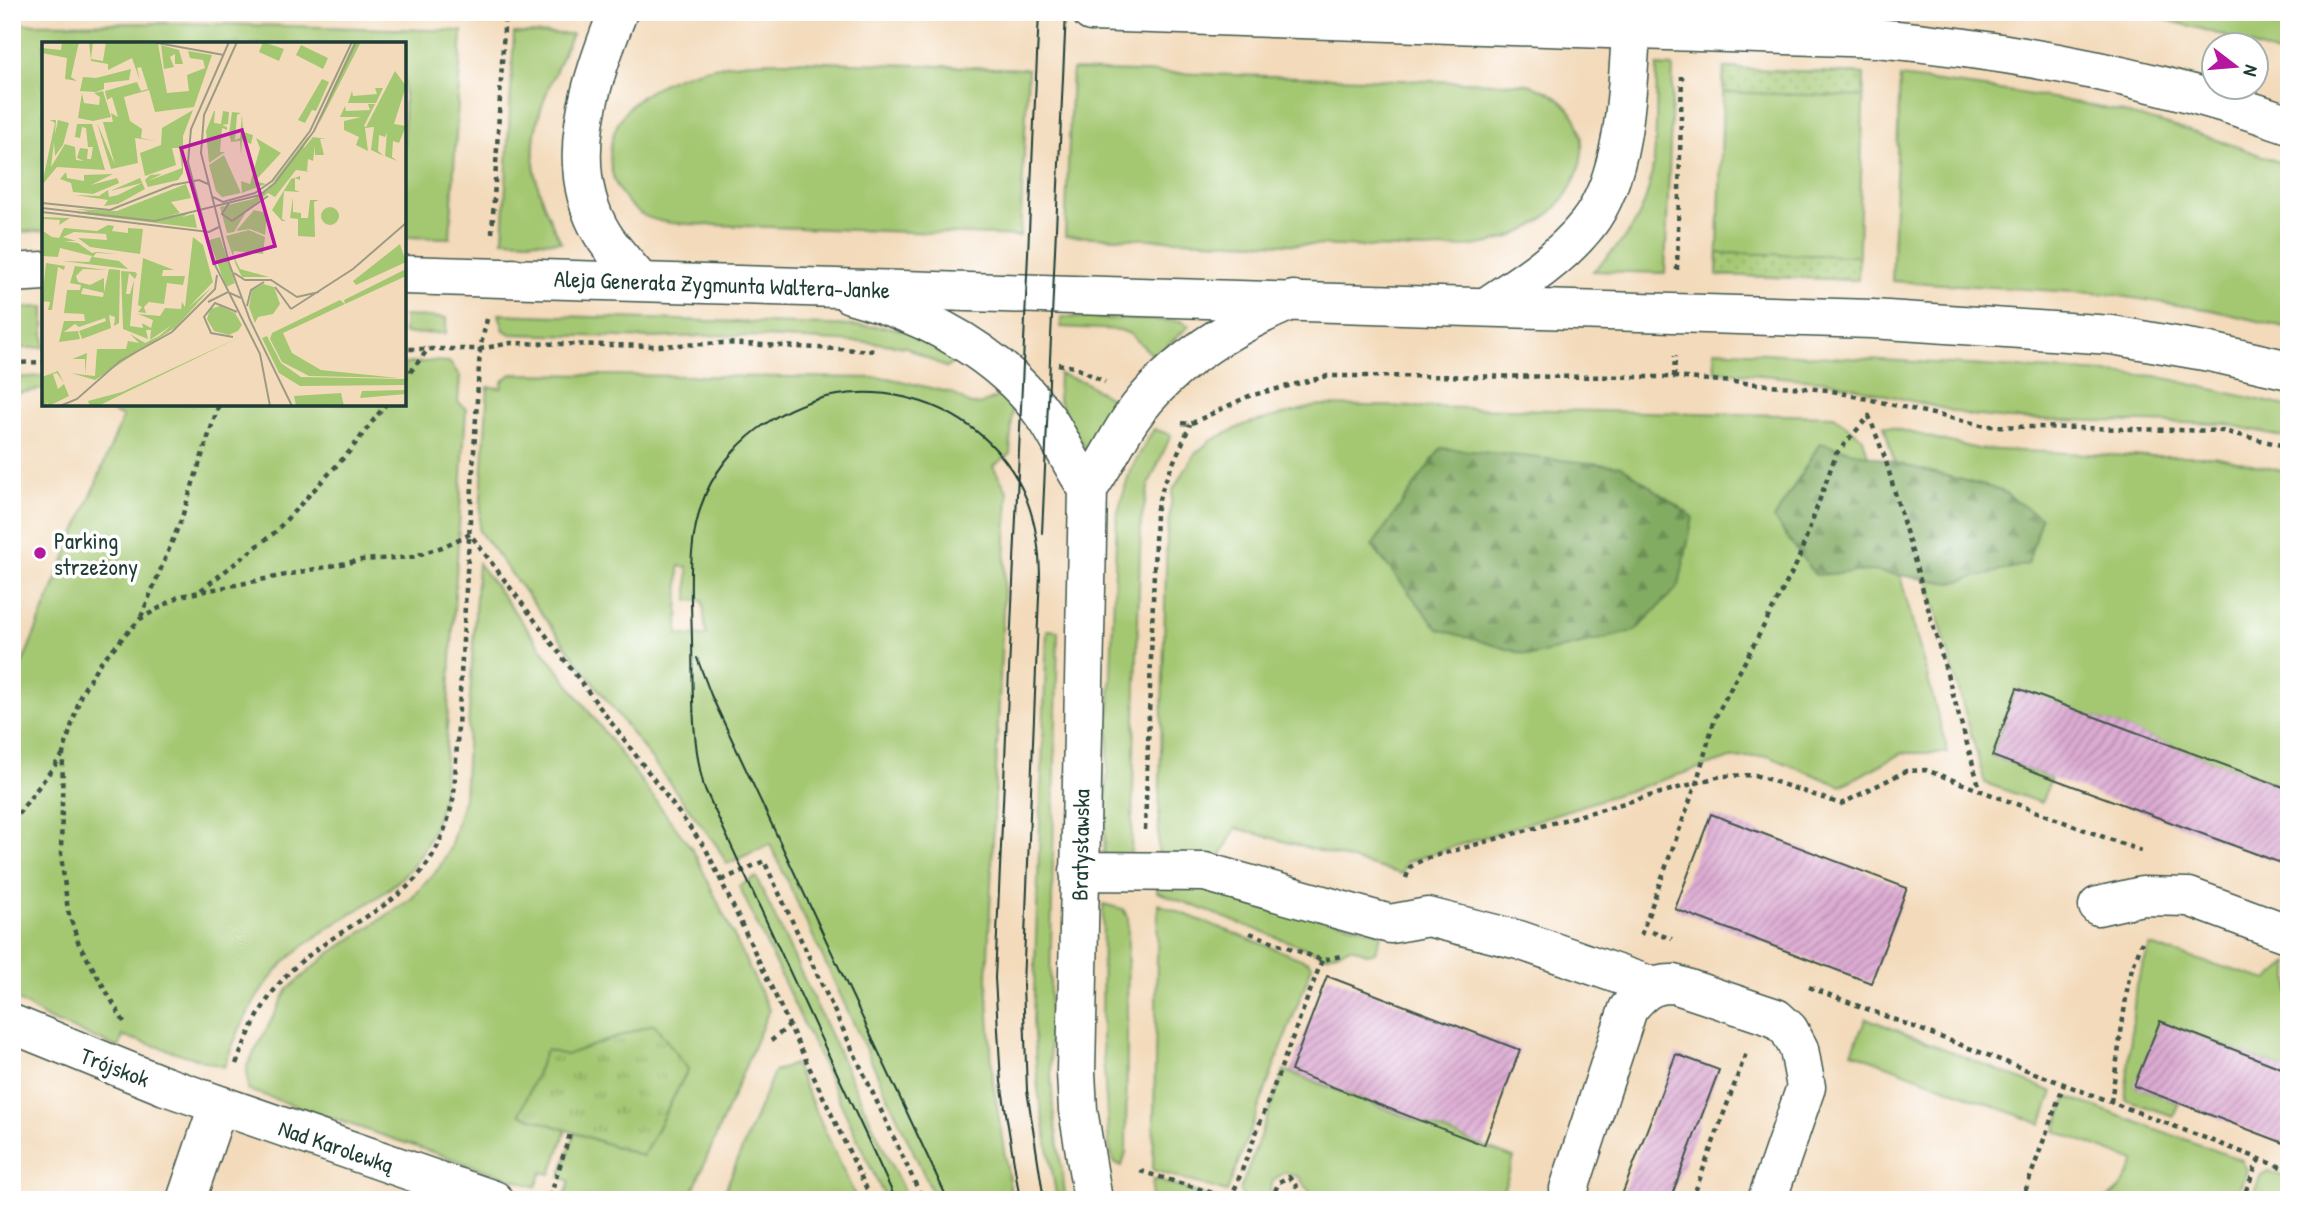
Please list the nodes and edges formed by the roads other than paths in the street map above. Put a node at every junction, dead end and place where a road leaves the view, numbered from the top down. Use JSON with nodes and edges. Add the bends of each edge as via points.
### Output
{"nodes":[{"id":1,"x":618,"y":12,"type":"edge"},
{"id":2,"x":1091,"y":12,"type":"edge"},
{"id":3,"x":1840,"y":12,"type":"edge"},
{"id":4,"x":1631,"y":20,"type":"edge"},
{"id":5,"x":1877,"y":38,"type":"junction"},
{"id":6,"x":2289,"y":124,"type":"edge"},
{"id":7,"x":42,"y":271,"type":"edge"},
{"id":8,"x":12,"y":273,"type":"edge"},
{"id":9,"x":406,"y":275,"type":"edge"},
{"id":10,"x":640,"y":281,"type":"junction"},
{"id":11,"x":824,"y":287,"type":"junction"},
{"id":12,"x":1293,"y":300,"type":"junction"},
{"id":13,"x":1486,"y":306,"type":"junction"},
{"id":14,"x":2289,"y":370,"type":"edge"},
{"id":15,"x":1088,"y":489,"type":"junction"},
{"id":16,"x":1079,"y":871,"type":"junction"},
{"id":17,"x":2098,"y":906,"type":"dead end"},
{"id":18,"x":2289,"y":934,"type":"edge"},
{"id":19,"x":1652,"y":986,"type":"junction"},
{"id":20,"x":12,"y":1024,"type":"edge"},
{"id":21,"x":218,"y":1106,"type":"junction"},
{"id":22,"x":186,"y":1200,"type":"edge"},
{"id":23,"x":494,"y":1200,"type":"edge"},
{"id":24,"x":1093,"y":1200,"type":"edge"},
{"id":25,"x":1571,"y":1200,"type":"edge"},
{"id":26,"x":1767,"y":1200,"type":"edge"}],
"edges":[{"from":1,"to":10,"type":"main road","via":[[589,98],[582,167],[589,204],[603,234]]},
{"from":2,"to":4,"type":"main road"},
{"from":3,"to":5,"type":"main road"},
{"from":4,"to":5,"type":"main road"},
{"from":4,"to":13,"type":"main road","via":[[1616,159],[1605,195],[1587,225],[1562,251]]},
{"from":5,"to":6,"type":"main road","via":[[1996,51],[2097,70]]},
{"from":7,"to":8,"type":"main road"},
{"from":9,"to":10,"type":"main road","name":"Aleja Generała Zygmunta Waltera-Janke"},
{"from":10,"to":11,"type":"main road","name":"Aleja Generała Zygmunta Waltera-Janke"},
{"from":11,"to":12,"type":"main road","name":"Aleja Generała Zygmunta Waltera-Janke"},
{"from":11,"to":15,"type":"main road","via":[[905,310],[970,345],[1012,380],[1047,420]]},
{"from":12,"to":13,"type":"main road","name":"Aleja Generała Zygmunta Waltera-Janke"},
{"from":12,"to":15,"type":"main road","via":[[1227,332],[1162,383]]},
{"from":13,"to":14,"type":"main road","name":"Aleja Generała Zygmunta Waltera-Janke","via":[[2015,327],[2112,335]]},
{"from":15,"to":16,"type":"main road","name":"Bratysławska"},
{"from":16,"to":19,"type":"main road","via":[[1205,872],[1390,923],[1428,917],[1519,940]]},
{"from":16,"to":24,"type":"main road","name":"Bratysławska","via":[[1076,1072]]},
{"from":17,"to":18,"type":"main road","via":[[2142,896],[2196,898]]},
{"from":19,"to":25,"type":"main road","via":[[1628,1009],[1569,1189]]},
{"from":19,"to":26,"type":"main road","via":[[1674,984],[1776,1018],[1789,1030],[1799,1049],[1806,1087]]},
{"from":20,"to":21,"type":"main road","name":"Trójskok"},
{"from":21,"to":22,"type":"main road"},
{"from":21,"to":23,"type":"main road","name":"Nad Karolewką"}]}
